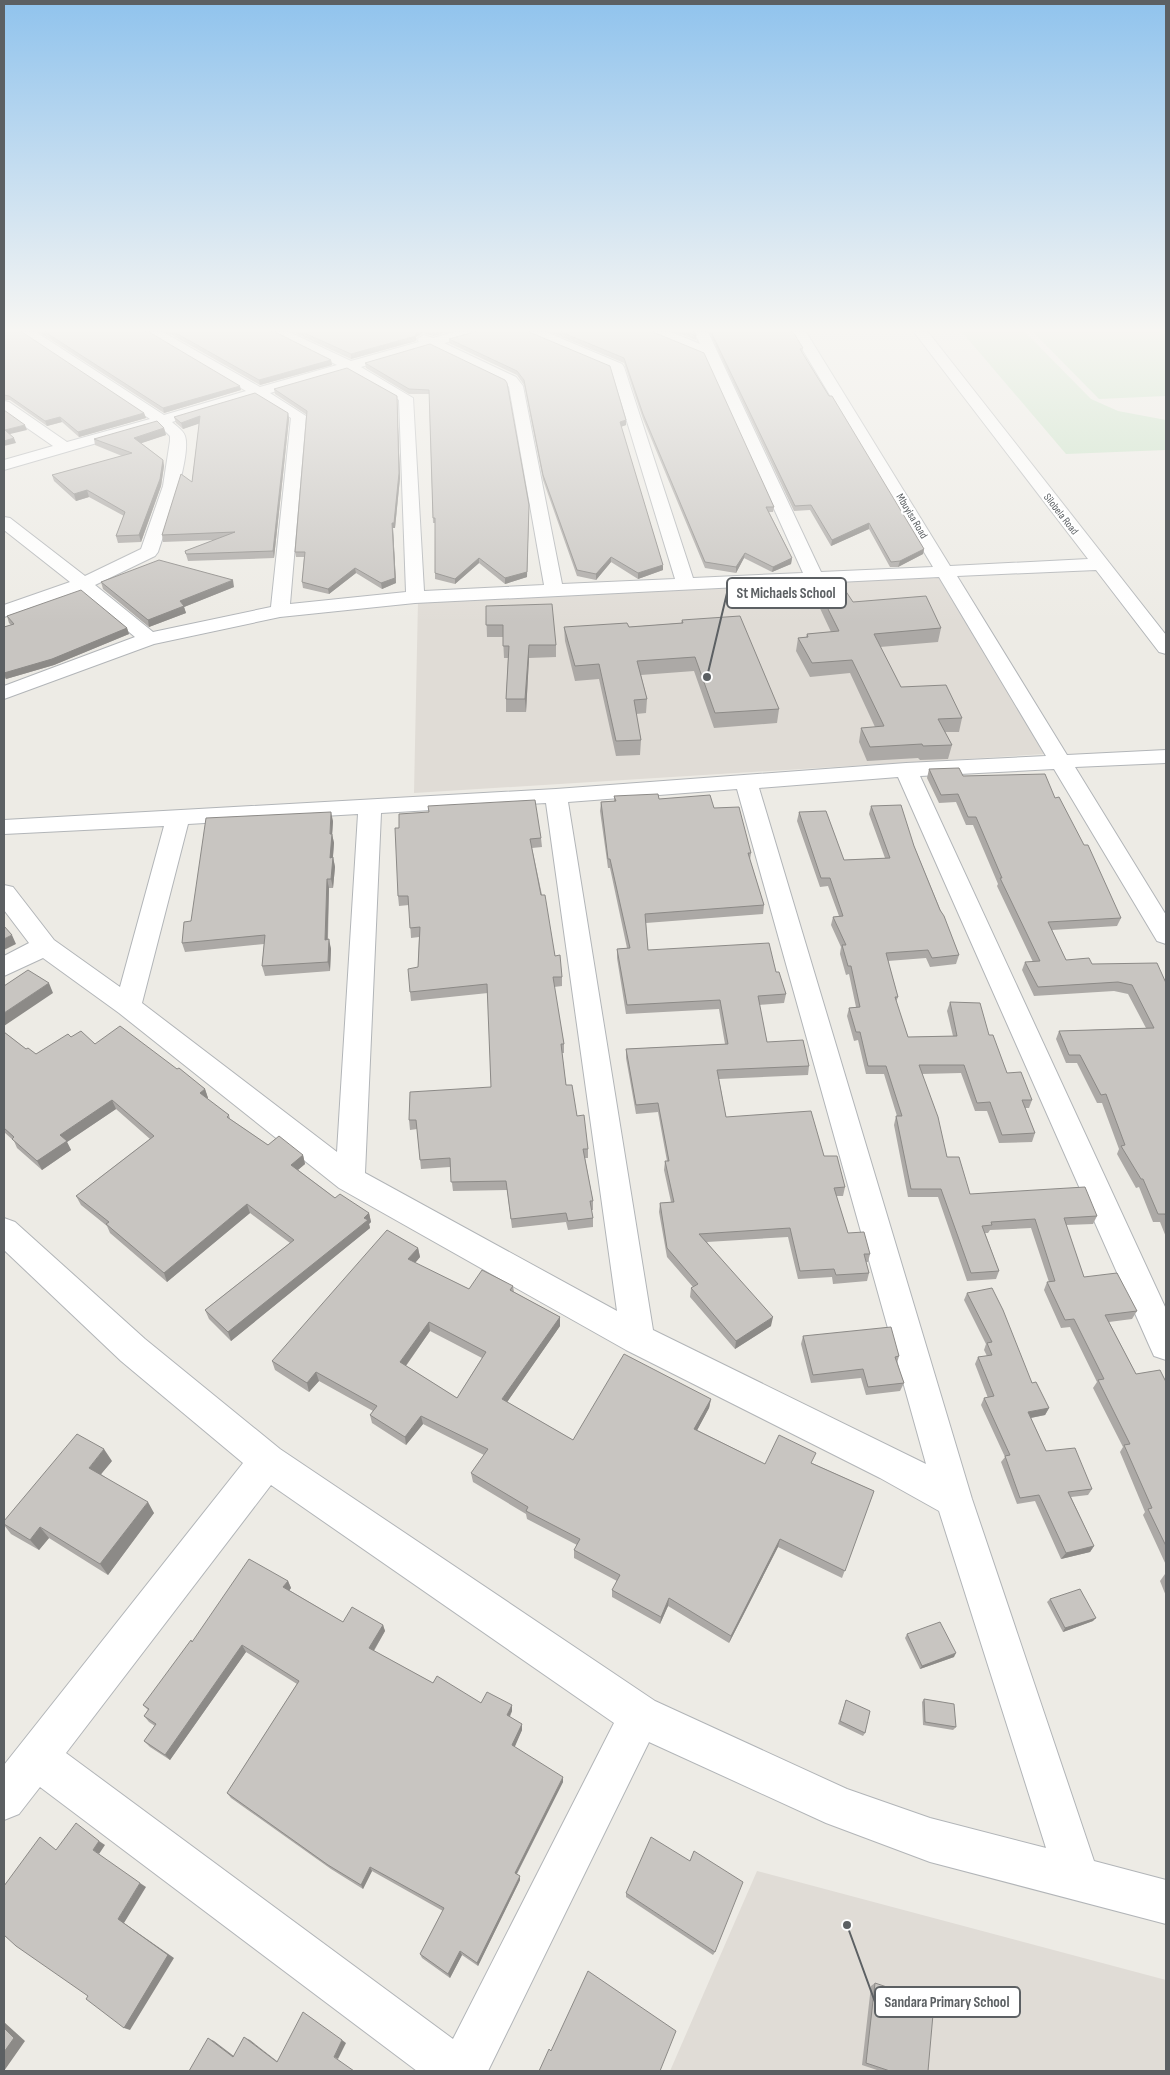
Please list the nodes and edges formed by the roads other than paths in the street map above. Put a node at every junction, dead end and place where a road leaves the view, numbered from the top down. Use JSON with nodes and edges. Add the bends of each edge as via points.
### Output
{"nodes":[{"id":1,"x":38,"y":429,"type":"edge"},
{"id":2,"x":130,"y":429,"type":"edge"},
{"id":3,"x":171,"y":429,"type":"edge"},
{"id":4,"x":298,"y":429,"type":"edge"},
{"id":5,"x":408,"y":429,"type":"edge"},
{"id":6,"x":524,"y":429,"type":"edge"},
{"id":7,"x":637,"y":429,"type":"edge"},
{"id":8,"x":745,"y":429,"type":"edge"},
{"id":9,"x":858,"y":429,"type":"edge"},
{"id":10,"x":995,"y":429,"type":"edge"},
{"id":11,"x":64,"y":447,"type":"junction"},
{"id":12,"x":4,"y":464,"type":"edge"},
{"id":13,"x":4,"y":522,"type":"edge"},
{"id":14,"x":1100,"y":564,"type":"junction"},
{"id":15,"x":946,"y":572,"type":"junction"},
{"id":16,"x":815,"y":579,"type":"junction"},
{"id":17,"x":83,"y":584,"type":"junction"},
{"id":18,"x":686,"y":584,"type":"junction"},
{"id":19,"x":554,"y":589,"type":"junction"},
{"id":20,"x":415,"y":596,"type":"junction"},
{"id":21,"x":4,"y":611,"type":"edge"},
{"id":22,"x":280,"y":611,"type":"junction"},
{"id":23,"x":149,"y":639,"type":"junction"},
{"id":24,"x":1166,"y":648,"type":"edge"},
{"id":25,"x":4,"y":693,"type":"edge"},
{"id":26,"x":1166,"y":756,"type":"edge"},
{"id":27,"x":1060,"y":760,"type":"junction"},
{"id":28,"x":906,"y":770,"type":"junction"},
{"id":29,"x":746,"y":782,"type":"junction"},
{"id":30,"x":556,"y":796,"type":"junction"},
{"id":31,"x":370,"y":808,"type":"junction"},
{"id":32,"x":178,"y":818,"type":"junction"},
{"id":33,"x":4,"y":827,"type":"edge"},
{"id":34,"x":4,"y":893,"type":"edge"},
{"id":35,"x":1166,"y":935,"type":"edge"},
{"id":36,"x":45,"y":946,"type":"junction"},
{"id":37,"x":4,"y":967,"type":"edge"},
{"id":38,"x":128,"y":1006,"type":"junction"},
{"id":39,"x":350,"y":1179,"type":"junction"},
{"id":40,"x":9,"y":1247,"type":"edge"},
{"id":41,"x":638,"y":1339,"type":"junction"},
{"id":42,"x":1166,"y":1345,"type":"edge"},
{"id":43,"x":267,"y":1461,"type":"junction"},
{"id":44,"x":954,"y":1499,"type":"junction"},
{"id":45,"x":640,"y":1716,"type":"junction"},
{"id":46,"x":37,"y":1758,"type":"junction"},
{"id":47,"x":4,"y":1799,"type":"edge"},
{"id":48,"x":1078,"y":1880,"type":"junction"},
{"id":49,"x":1166,"y":1902,"type":"edge"},
{"id":50,"x":456,"y":2071,"type":"edge"},
{"id":51,"x":462,"y":2071,"type":"edge"}],
"edges":[{"from":1,"to":11,"type":"street"},
{"from":2,"to":11,"type":"street"},
{"from":3,"to":17,"type":"street","via":[[178,441],[171,486],[152,549]]},
{"from":4,"to":22,"type":"street"},
{"from":5,"to":20,"type":"street"},
{"from":6,"to":19,"type":"street"},
{"from":7,"to":18,"type":"street"},
{"from":8,"to":16,"type":"street"},
{"from":9,"to":15,"type":"street","name":"Mbuyisa Road"},
{"from":10,"to":14,"type":"street","name":"Silobela Road"},
{"from":11,"to":12,"type":"street"},
{"from":13,"to":17,"type":"street"},
{"from":14,"to":15,"type":"street"},
{"from":14,"to":24,"type":"street","name":"Silobela Road"},
{"from":15,"to":16,"type":"street"},
{"from":15,"to":27,"type":"street","name":"Mbuyisa Road"},
{"from":16,"to":18,"type":"street"},
{"from":17,"to":21,"type":"street"},
{"from":17,"to":23,"type":"street"},
{"from":18,"to":19,"type":"street"},
{"from":19,"to":20,"type":"street"},
{"from":20,"to":22,"type":"street"},
{"from":22,"to":23,"type":"street"},
{"from":23,"to":25,"type":"street"},
{"from":26,"to":27,"type":"street"},
{"from":27,"to":28,"type":"street"},
{"from":27,"to":35,"type":"street","name":"Mbuyisa Road"},
{"from":28,"to":29,"type":"street"},
{"from":28,"to":42,"type":"street"},
{"from":29,"to":30,"type":"street"},
{"from":29,"to":44,"type":"street"},
{"from":30,"to":31,"type":"street"},
{"from":30,"to":41,"type":"street"},
{"from":31,"to":32,"type":"street"},
{"from":31,"to":39,"type":"street"},
{"from":32,"to":33,"type":"street"},
{"from":32,"to":38,"type":"street"},
{"from":34,"to":36,"type":"street"},
{"from":36,"to":37,"type":"street"},
{"from":36,"to":38,"type":"street"},
{"from":38,"to":39,"type":"street"},
{"from":39,"to":41,"type":"street"},
{"from":40,"to":43,"type":"street"},
{"from":41,"to":44,"type":"street"},
{"from":43,"to":45,"type":"street"},
{"from":43,"to":46,"type":"street"},
{"from":44,"to":48,"type":"street"},
{"from":45,"to":48,"type":"street","via":[[841,1808],[930,1840]]},
{"from":45,"to":51,"type":"street"},
{"from":46,"to":47,"type":"street"},
{"from":46,"to":50,"type":"street"},
{"from":48,"to":49,"type":"street"}]}
